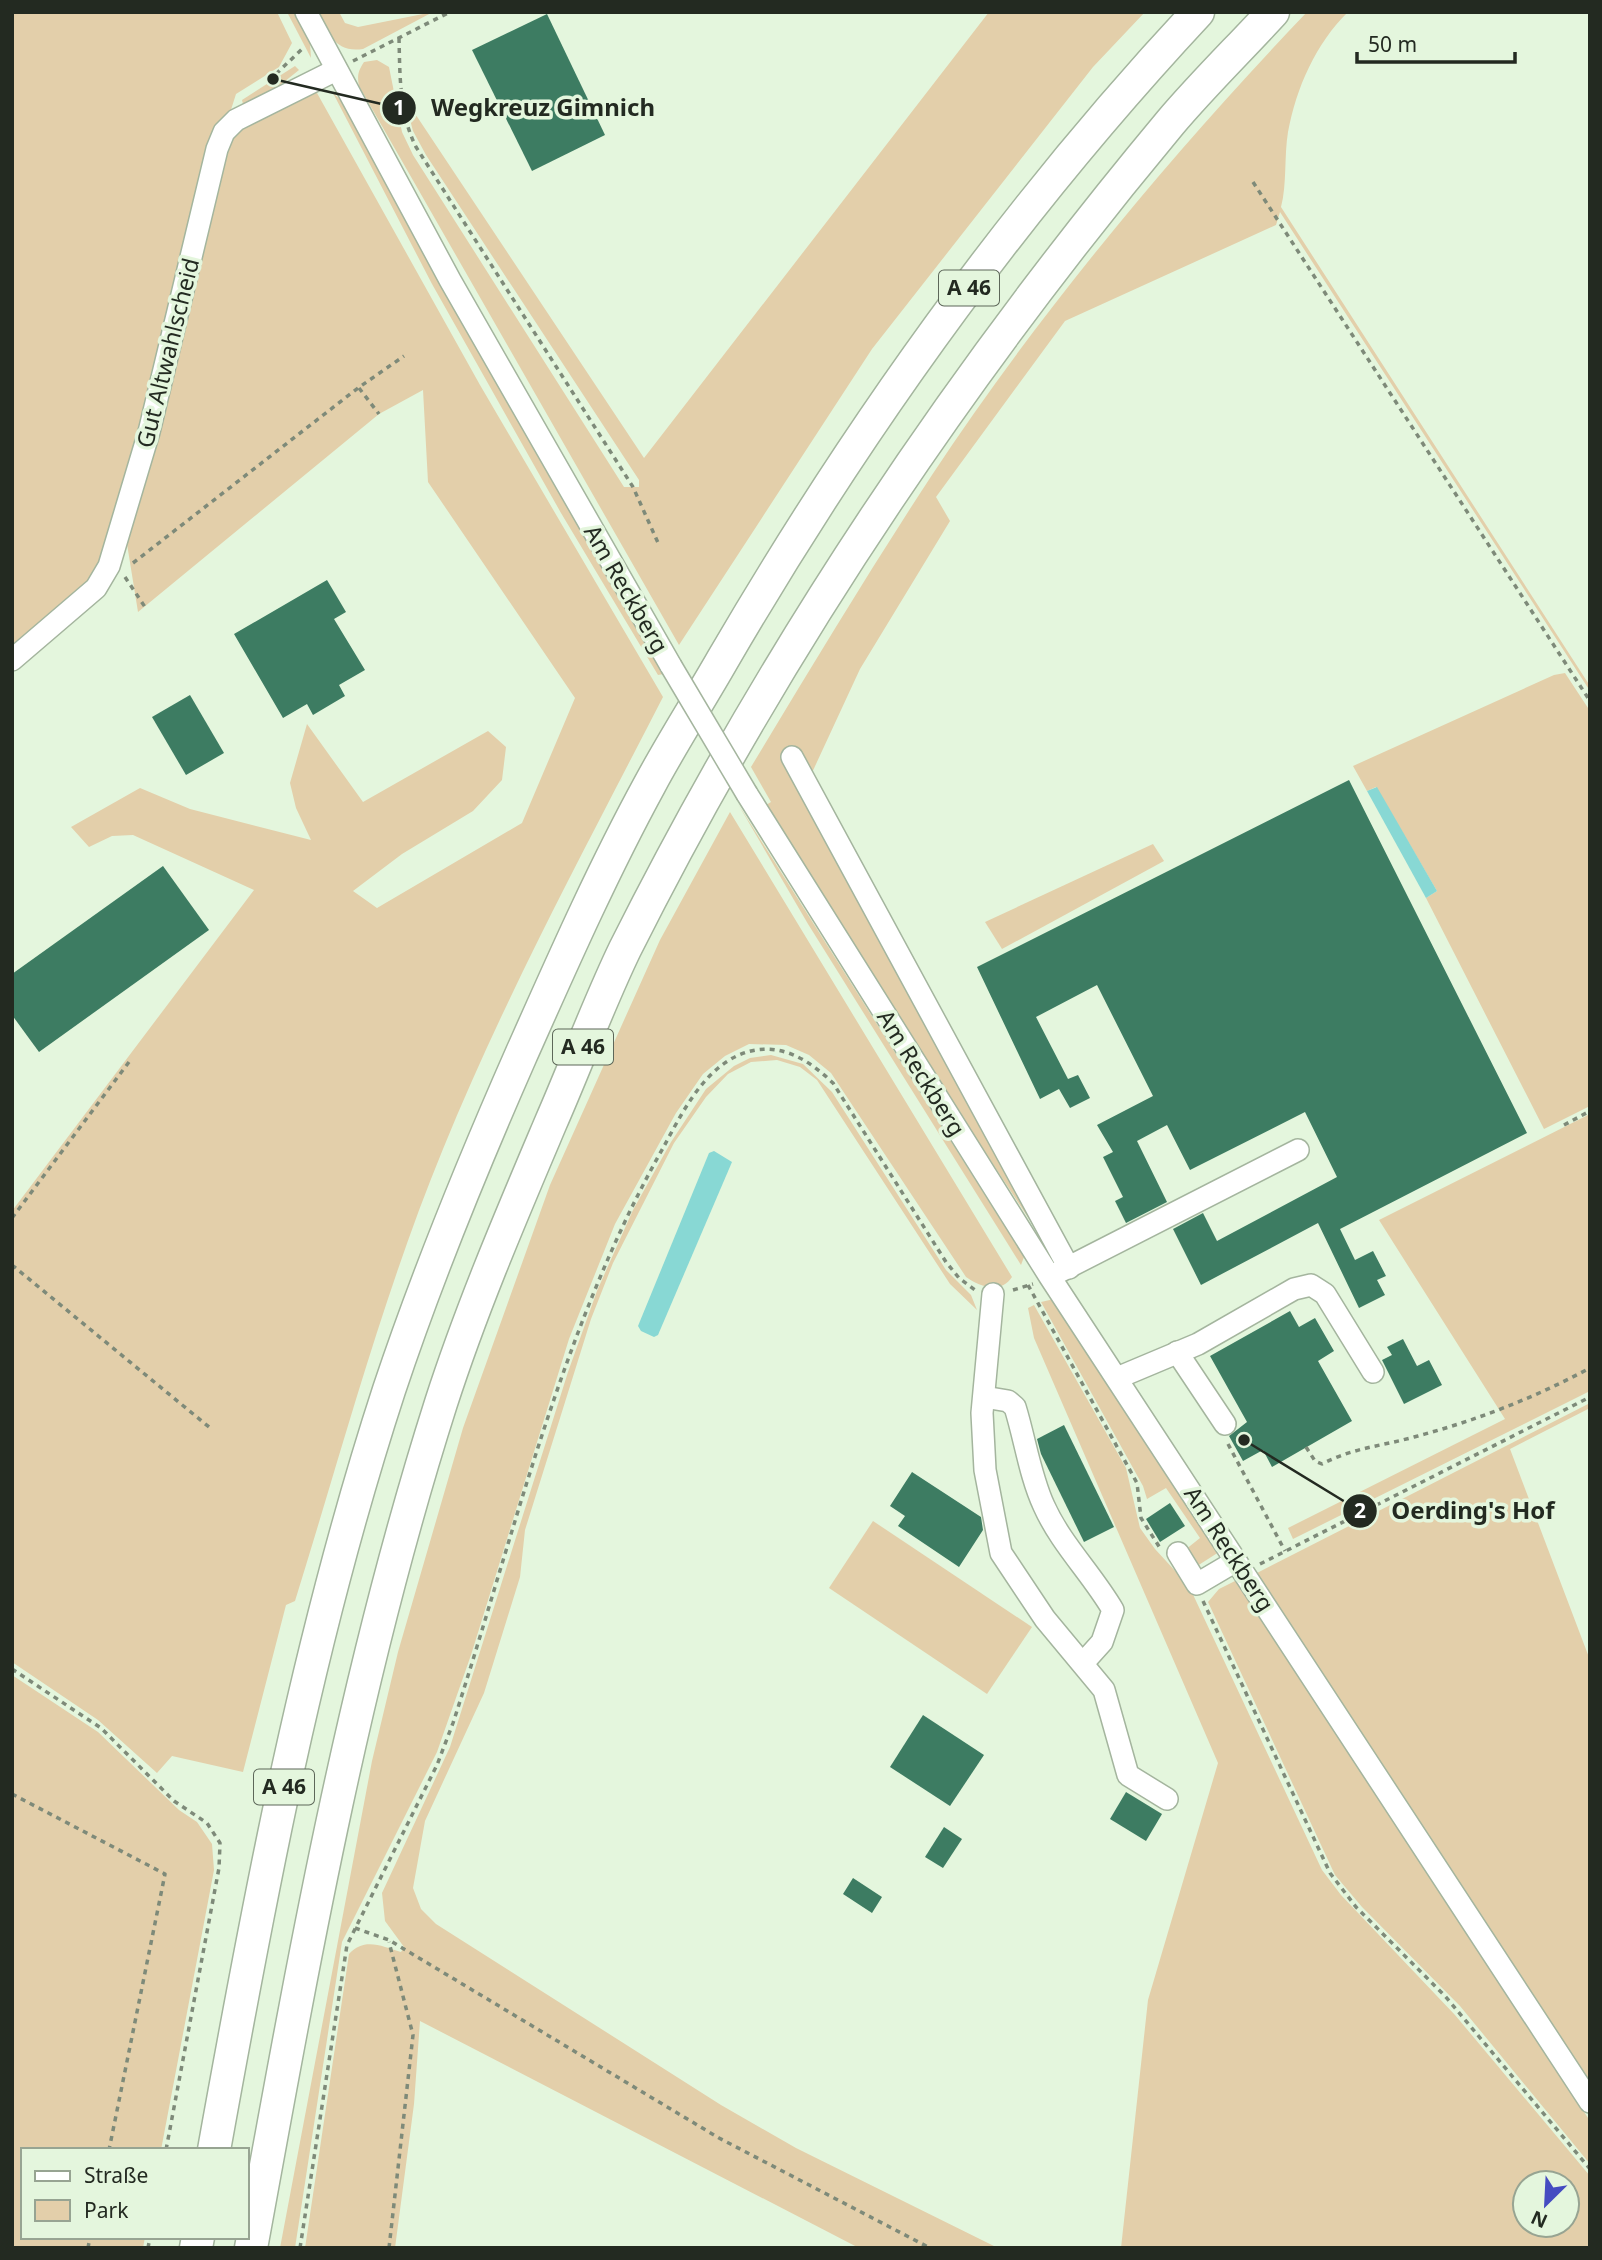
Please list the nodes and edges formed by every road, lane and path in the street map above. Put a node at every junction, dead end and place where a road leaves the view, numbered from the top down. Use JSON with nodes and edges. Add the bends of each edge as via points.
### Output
{"nodes":[{"id":1,"x":306,"y":12,"type":"edge"},
{"id":2,"x":450,"y":12,"type":"edge"},
{"id":3,"x":1198,"y":12,"type":"edge"},
{"id":4,"x":1273,"y":12,"type":"edge"},
{"id":5,"x":399,"y":38,"type":"junction"},
{"id":6,"x":336,"y":70,"type":"junction"},
{"id":7,"x":1253,"y":182,"type":"dead end"},
{"id":8,"x":404,"y":356,"type":"dead end"},
{"id":9,"x":358,"y":387,"type":"junction"},
{"id":10,"x":379,"y":414,"type":"dead end"},
{"id":11,"x":659,"y":545,"type":"dead end"},
{"id":12,"x":113,"y":575,"type":"junction"},
{"id":13,"x":145,"y":607,"type":"dead end"},
{"id":14,"x":12,"y":660,"type":"edge"},
{"id":15,"x":1590,"y":701,"type":"edge"},
{"id":16,"x":792,"y":757,"type":"dead end"},
{"id":17,"x":132,"y":1058,"type":"dead end"},
{"id":18,"x":1590,"y":1111,"type":"edge"},
{"id":19,"x":1564,"y":1125,"type":"dead end"},
{"id":20,"x":1298,"y":1150,"type":"dead end"},
{"id":21,"x":12,"y":1218,"type":"edge"},
{"id":22,"x":12,"y":1265,"type":"edge"},
{"id":23,"x":1059,"y":1272,"type":"junction"},
{"id":24,"x":993,"y":1294,"type":"junction"},
{"id":25,"x":1177,"y":1352,"type":"junction"},
{"id":26,"x":1590,"y":1368,"type":"edge"},
{"id":27,"x":1373,"y":1371,"type":"dead end"},
{"id":28,"x":1117,"y":1378,"type":"junction"},
{"id":29,"x":984,"y":1397,"type":"junction"},
{"id":30,"x":1590,"y":1397,"type":"edge"},
{"id":31,"x":1225,"y":1424,"type":"dead end"},
{"id":32,"x":209,"y":1427,"type":"dead end"},
{"id":33,"x":1306,"y":1447,"type":"dead end"},
{"id":34,"x":1235,"y":1456,"type":"dead end"},
{"id":35,"x":1285,"y":1551,"type":"junction"},
{"id":36,"x":1170,"y":1552,"type":"joint"},
{"id":37,"x":1240,"y":1567,"type":"junction"},
{"id":38,"x":1205,"y":1607,"type":"dead end"},
{"id":39,"x":1084,"y":1662,"type":"junction"},
{"id":40,"x":12,"y":1669,"type":"edge"},
{"id":41,"x":12,"y":1794,"type":"edge"},
{"id":42,"x":1167,"y":1799,"type":"dead end"},
{"id":43,"x":355,"y":1928,"type":"junction"},
{"id":44,"x":389,"y":1940,"type":"junction"},
{"id":45,"x":1590,"y":2102,"type":"edge"},
{"id":46,"x":108,"y":2148,"type":"edge"},
{"id":47,"x":166,"y":2148,"type":"edge"},
{"id":48,"x":214,"y":2148,"type":"edge"},
{"id":49,"x":1590,"y":2169,"type":"edge"},
{"id":50,"x":251,"y":2248,"type":"edge"},
{"id":51,"x":300,"y":2248,"type":"edge"},
{"id":52,"x":389,"y":2248,"type":"edge"},
{"id":53,"x":930,"y":2248,"type":"edge"}],
"edges":[{"from":1,"to":6,"type":"street","name":"Am Reckberg"},
{"from":2,"to":5,"type":"path"},
{"from":3,"to":48,"type":"highway","number":"A 46","via":[[1140,74],[977,275],[852,450],[650,782],[575,932],[479,1151],[390,1387],[325,1606],[262,1885]]},
{"from":4,"to":50,"type":"highway","number":"A 46","via":[[1174,118],[1020,310],[898,484],[696,814],[622,955],[500,1245],[447,1387],[377,1626],[316,1895]]},
{"from":5,"to":6,"type":"path"},
{"from":5,"to":11,"type":"path","via":[[402,98],[416,147],[634,486]]},
{"from":6,"to":12,"type":"street","name":"Gut Altwahlscheid","via":[[236,120],[224,132]]},
{"from":6,"to":23,"type":"street","name":"Am Reckberg","bridge":true,"via":[[457,292],[747,794]]},
{"from":7,"to":15,"type":"path"},
{"from":8,"to":9,"type":"path"},
{"from":9,"to":10,"type":"path"},
{"from":9,"to":12,"type":"path"},
{"from":12,"to":13,"type":"path"},
{"from":12,"to":14,"type":"street","name":"Gut Altwahlscheid"},
{"from":16,"to":23,"type":"street"},
{"from":17,"to":21,"type":"path"},
{"from":18,"to":19,"type":"path"},
{"from":20,"to":23,"type":"street"},
{"from":22,"to":32,"type":"path"},
{"from":23,"to":28,"type":"street","name":"Am Reckberg"},
{"from":24,"to":29,"type":"street"},
{"from":24,"to":36,"type":"path","via":[[1028,1286],[1137,1483],[1141,1518]]},
{"from":24,"to":43,"type":"path","via":[[967,1285],[946,1262],[833,1083],[814,1065],[787,1052],[764,1049],[737,1056],[708,1079],[677,1122],[611,1247],[566,1363],[453,1723],[437,1765]]},
{"from":25,"to":27,"type":"street","via":[[1198,1345],[1294,1289],[1311,1285],[1325,1294]]},
{"from":25,"to":28,"type":"street"},
{"from":25,"to":31,"type":"street"},
{"from":26,"to":33,"type":"path","via":[[1499,1410],[1351,1451],[1322,1464]]},
{"from":28,"to":37,"type":"street","name":"Am Reckberg"},
{"from":29,"to":39,"type":"street","via":[[985,1470],[1001,1553],[1045,1619]]},
{"from":29,"to":39,"type":"street","via":[[1008,1401],[1015,1407],[1043,1505],[1113,1610],[1102,1643]]},
{"from":30,"to":35,"type":"path"},
{"from":34,"to":35,"type":"path"},
{"from":35,"to":37,"type":"path"},
{"from":36,"to":37,"type":"street","via":[[1197,1584]]},
{"from":37,"to":45,"type":"street","name":"Am Reckberg"},
{"from":38,"to":49,"type":"path","via":[[1330,1873],[1356,1907],[1454,2007]]},
{"from":39,"to":42,"type":"street","via":[[1104,1690],[1128,1774]]},
{"from":40,"to":47,"type":"path","via":[[101,1728],[174,1801],[206,1823],[220,1843]]},
{"from":41,"to":46,"type":"path","via":[[165,1874]]},
{"from":43,"to":44,"type":"path"},
{"from":43,"to":51,"type":"path","via":[[345,1954]]},
{"from":44,"to":52,"type":"path","via":[[413,2035]]},
{"from":44,"to":53,"type":"path","via":[[683,2118]]}]}
